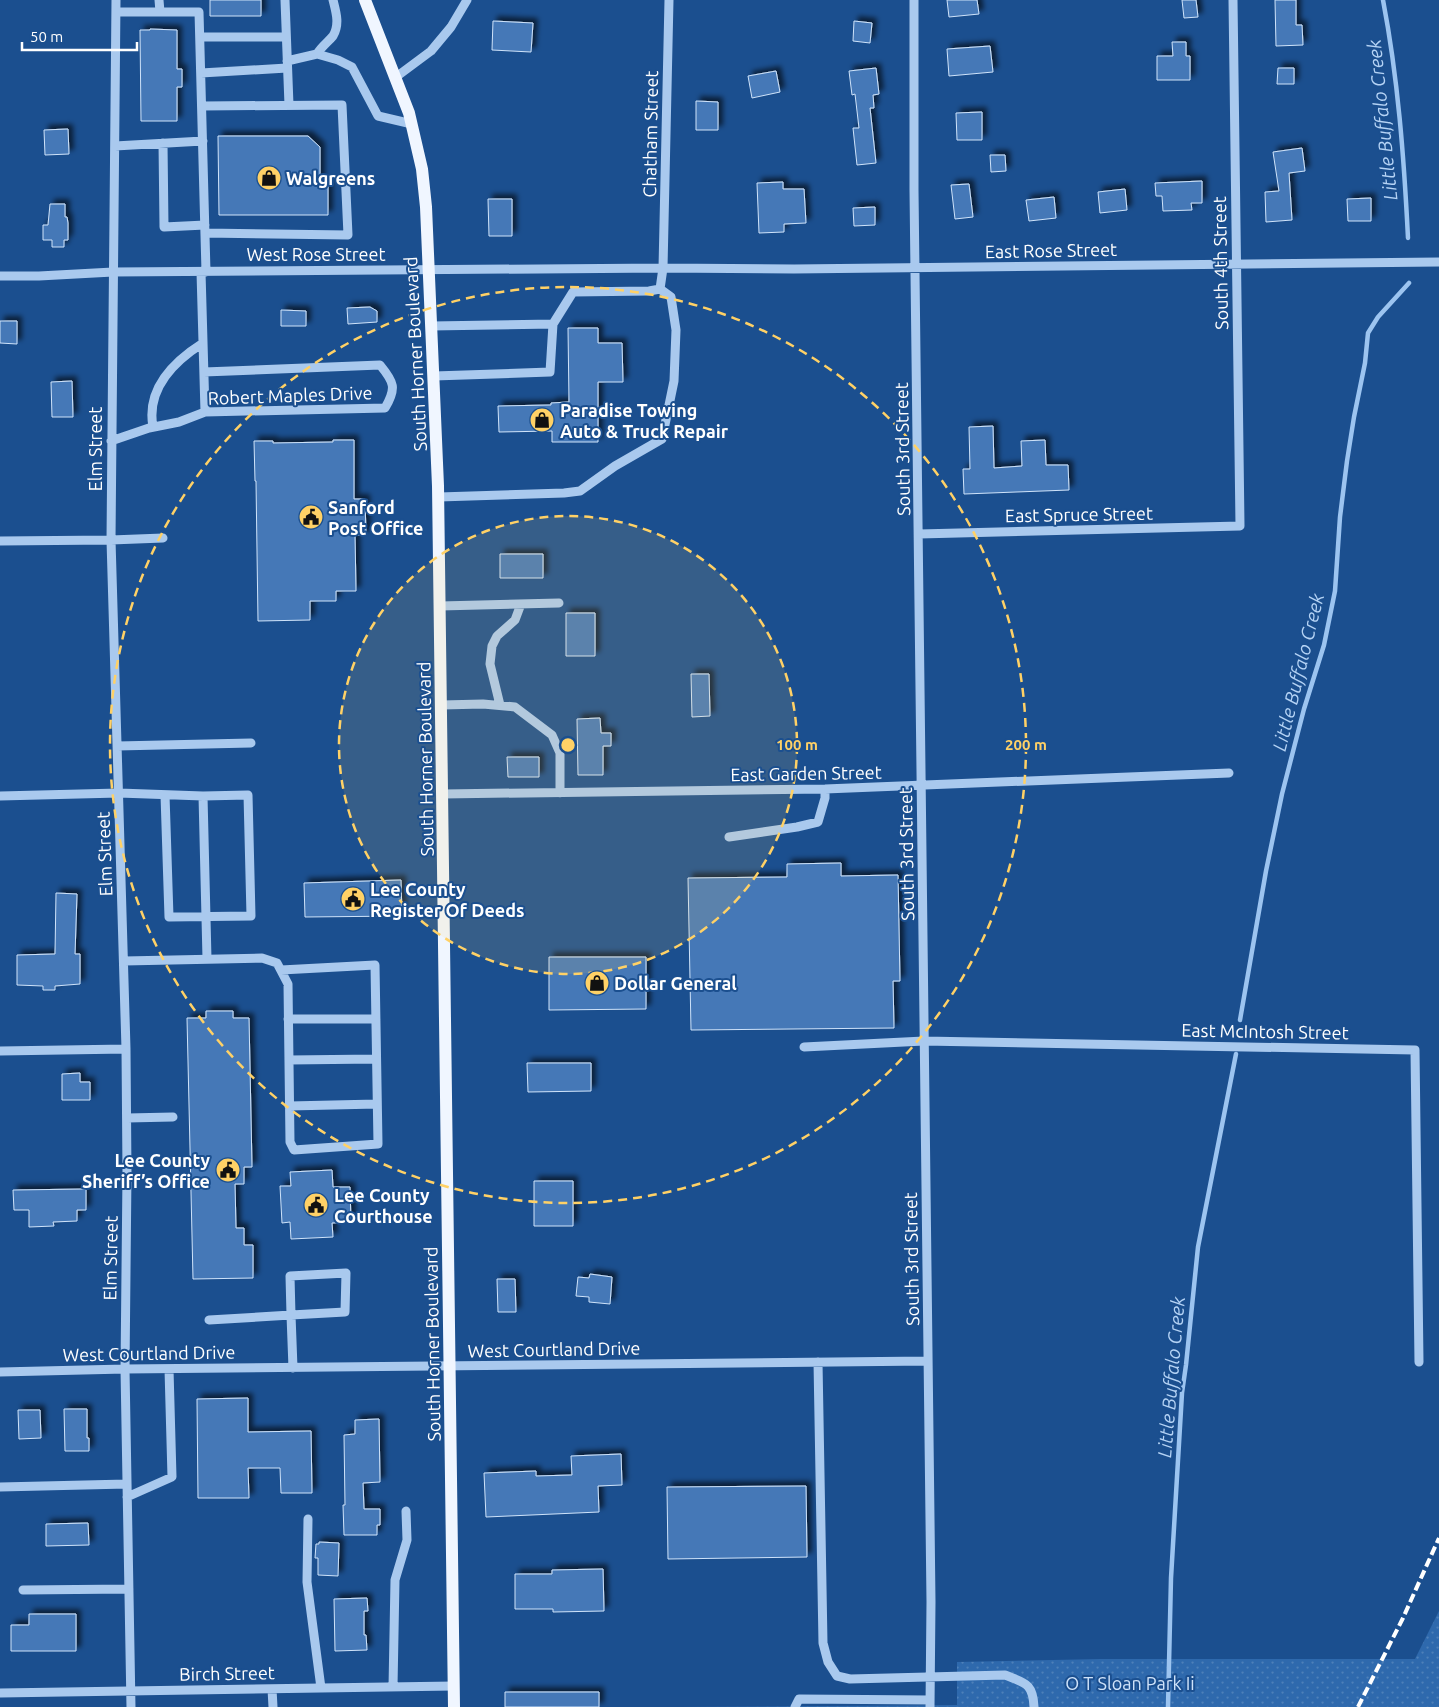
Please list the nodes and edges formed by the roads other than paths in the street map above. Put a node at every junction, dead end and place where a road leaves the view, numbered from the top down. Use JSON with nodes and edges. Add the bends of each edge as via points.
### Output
{"nodes":[{"id":1,"x":116,"y":0,"type":"edge"},
{"id":2,"x":159,"y":0,"type":"edge"},
{"id":3,"x":285,"y":0,"type":"edge"},
{"id":4,"x":333,"y":0,"type":"edge"},
{"id":5,"x":366,"y":0,"type":"edge"},
{"id":6,"x":467,"y":0,"type":"edge"},
{"id":7,"x":669,"y":0,"type":"edge"},
{"id":8,"x":914,"y":0,"type":"edge"},
{"id":9,"x":1233,"y":0,"type":"edge"},
{"id":10,"x":116,"y":12,"type":"junction"},
{"id":11,"x":160,"y":12,"type":"junction"},
{"id":12,"x":200,"y":37,"type":"junction"},
{"id":13,"x":286,"y":37,"type":"junction"},
{"id":14,"x":317,"y":54,"type":"junction"},
{"id":15,"x":287,"y":65,"type":"junction"},
{"id":16,"x":201,"y":73,"type":"junction"},
{"id":17,"x":396,"y":77,"type":"junction"},
{"id":18,"x":288,"y":105,"type":"junction"},
{"id":19,"x":202,"y":106,"type":"junction"},
{"id":20,"x":412,"y":124,"type":"junction"},
{"id":21,"x":203,"y":141,"type":"junction"},
{"id":22,"x":163,"y":143,"type":"junction"},
{"id":23,"x":115,"y":146,"type":"junction"},
{"id":24,"x":205,"y":229,"type":"junction"},
{"id":25,"x":1439,"y":262,"type":"edge"},
{"id":26,"x":1236,"y":263,"type":"junction"},
{"id":27,"x":663,"y":268,"type":"junction"},
{"id":28,"x":915,"y":268,"type":"junction"},
{"id":29,"x":429,"y":270,"type":"junction"},
{"id":30,"x":113,"y":272,"type":"junction"},
{"id":31,"x":204,"y":272,"type":"junction"},
{"id":32,"x":0,"y":276,"type":"edge"},
{"id":33,"x":660,"y":289,"type":"junction"},
{"id":34,"x":553,"y":324,"type":"junction"},
{"id":35,"x":431,"y":326,"type":"junction"},
{"id":36,"x":203,"y":343,"type":"junction"},
{"id":37,"x":204,"y":372,"type":"junction"},
{"id":38,"x":434,"y":376,"type":"junction"},
{"id":39,"x":204,"y":412,"type":"junction"},
{"id":40,"x":153,"y":428,"type":"junction"},
{"id":41,"x":111,"y":441,"type":"junction"},
{"id":42,"x":438,"y":497,"type":"junction"},
{"id":43,"x":1240,"y":526,"type":"joint"},
{"id":44,"x":919,"y":534,"type":"junction"},
{"id":45,"x":163,"y":538,"type":"dead end"},
{"id":46,"x":111,"y":540,"type":"junction"},
{"id":47,"x":0,"y":541,"type":"edge"},
{"id":48,"x":559,"y":603,"type":"dead end"},
{"id":49,"x":521,"y":604,"type":"junction"},
{"id":50,"x":440,"y":606,"type":"junction"},
{"id":51,"x":442,"y":705,"type":"junction"},
{"id":52,"x":500,"y":705,"type":"junction"},
{"id":53,"x":251,"y":743,"type":"dead end"},
{"id":54,"x":117,"y":746,"type":"junction"},
{"id":55,"x":1229,"y":773,"type":"dead end"},
{"id":56,"x":922,"y":786,"type":"junction"},
{"id":57,"x":825,"y":789,"type":"junction"},
{"id":58,"x":118,"y":793,"type":"junction"},
{"id":59,"x":560,"y":793,"type":"junction"},
{"id":60,"x":443,"y":794,"type":"junction"},
{"id":61,"x":165,"y":795,"type":"junction"},
{"id":62,"x":0,"y":796,"type":"edge"},
{"id":63,"x":203,"y":796,"type":"junction"},
{"id":64,"x":729,"y":837,"type":"dead end"},
{"id":65,"x":206,"y":917,"type":"junction"},
{"id":66,"x":207,"y":960,"type":"junction"},
{"id":67,"x":124,"y":961,"type":"junction"},
{"id":68,"x":281,"y":970,"type":"junction"},
{"id":69,"x":288,"y":1019,"type":"junction"},
{"id":70,"x":376,"y":1020,"type":"junction"},
{"id":71,"x":924,"y":1041,"type":"junction"},
{"id":72,"x":804,"y":1047,"type":"dead end"},
{"id":73,"x":126,"y":1049,"type":"junction"},
{"id":74,"x":0,"y":1051,"type":"edge"},
{"id":75,"x":376,"y":1059,"type":"junction"},
{"id":76,"x":289,"y":1060,"type":"junction"},
{"id":77,"x":377,"y":1104,"type":"junction"},
{"id":78,"x":290,"y":1106,"type":"junction"},
{"id":79,"x":173,"y":1117,"type":"dead end"},
{"id":80,"x":127,"y":1118,"type":"junction"},
{"id":81,"x":291,"y":1315,"type":"junction"},
{"id":82,"x":209,"y":1320,"type":"dead end"},
{"id":83,"x":928,"y":1361,"type":"junction"},
{"id":84,"x":818,"y":1362,"type":"junction"},
{"id":85,"x":1419,"y":1362,"type":"dead end"},
{"id":86,"x":450,"y":1366,"type":"junction"},
{"id":87,"x":293,"y":1368,"type":"junction"},
{"id":88,"x":125,"y":1369,"type":"junction"},
{"id":89,"x":169,"y":1369,"type":"junction"},
{"id":90,"x":0,"y":1372,"type":"edge"},
{"id":91,"x":127,"y":1484,"type":"junction"},
{"id":92,"x":0,"y":1488,"type":"edge"},
{"id":93,"x":127,"y":1497,"type":"junction"},
{"id":94,"x":406,"y":1511,"type":"dead end"},
{"id":95,"x":308,"y":1519,"type":"dead end"},
{"id":96,"x":129,"y":1589,"type":"junction"},
{"id":97,"x":23,"y":1590,"type":"dead end"},
{"id":98,"x":930,"y":1677,"type":"junction"},
{"id":99,"x":454,"y":1686,"type":"junction"},
{"id":100,"x":393,"y":1687,"type":"junction"},
{"id":101,"x":321,"y":1688,"type":"junction"},
{"id":102,"x":272,"y":1689,"type":"junction"},
{"id":103,"x":131,"y":1691,"type":"junction"},
{"id":104,"x":0,"y":1693,"type":"edge"},
{"id":105,"x":930,"y":1703,"type":"edge"},
{"id":106,"x":131,"y":1707,"type":"edge"},
{"id":107,"x":272,"y":1707,"type":"edge"},
{"id":108,"x":454,"y":1707,"type":"edge"},
{"id":109,"x":795,"y":1707,"type":"edge"},
{"id":110,"x":1034,"y":1707,"type":"edge"}],
"edges":[{"from":1,"to":10,"type":"street","name":"Elm Street"},
{"from":2,"to":11,"type":"street"},
{"from":3,"to":13,"type":"street"},
{"from":4,"to":14,"type":"street","via":[[337,26]]},
{"from":5,"to":17,"type":"main road","name":"South Horner Boulevard"},
{"from":6,"to":17,"type":"street","via":[[431,51]]},
{"from":7,"to":27,"type":"street","name":"Chatham Street"},
{"from":8,"to":28,"type":"street","name":"South 3rd Street"},
{"from":9,"to":26,"type":"street","name":"South 4th Street"},
{"from":10,"to":11,"type":"street"},
{"from":10,"to":23,"type":"street","name":"Elm Street"},
{"from":11,"to":12,"type":"street","via":[[199,12]]},
{"from":12,"to":13,"type":"street"},
{"from":12,"to":16,"type":"street"},
{"from":13,"to":15,"type":"street"},
{"from":14,"to":15,"type":"street"},
{"from":14,"to":20,"type":"street","via":[[352,67],[378,116]]},
{"from":15,"to":16,"type":"street"},
{"from":15,"to":18,"type":"street"},
{"from":16,"to":19,"type":"street"},
{"from":17,"to":20,"type":"main road","name":"South Horner Boulevard"},
{"from":18,"to":19,"type":"street"},
{"from":18,"to":24,"type":"street","via":[[342,105],[348,235]]},
{"from":19,"to":21,"type":"street"},
{"from":20,"to":29,"type":"main road","name":"South Horner Boulevard","via":[[422,169]]},
{"from":21,"to":22,"type":"street"},
{"from":21,"to":24,"type":"street"},
{"from":22,"to":23,"type":"street"},
{"from":22,"to":24,"type":"street","via":[[164,227]]},
{"from":23,"to":30,"type":"street","name":"Elm Street"},
{"from":24,"to":31,"type":"street"},
{"from":25,"to":26,"type":"street","name":"East Rose Street"},
{"from":26,"to":28,"type":"street","name":"East Rose Street"},
{"from":26,"to":43,"type":"street","name":"South 4th Street"},
{"from":27,"to":28,"type":"street","name":"East Rose Street"},
{"from":27,"to":29,"type":"street","name":"West Rose Street"},
{"from":27,"to":33,"type":"street","name":"Chatham Street"},
{"from":28,"to":44,"type":"street","name":"South 3rd Street"},
{"from":29,"to":31,"type":"street","name":"West Rose Street"},
{"from":29,"to":35,"type":"main road","name":"South Horner Boulevard"},
{"from":30,"to":31,"type":"street","name":"West Rose Street"},
{"from":30,"to":32,"type":"street","name":"West Rose Street"},
{"from":30,"to":41,"type":"street","name":"Elm Street"},
{"from":31,"to":36,"type":"street"},
{"from":33,"to":34,"type":"street","via":[[573,292]]},
{"from":33,"to":42,"type":"street","via":[[671,297],[676,330],[674,381],[662,439],[580,491]]},
{"from":34,"to":35,"type":"street"},
{"from":34,"to":38,"type":"street","via":[[550,372]]},
{"from":35,"to":38,"type":"main road","name":"South Horner Boulevard"},
{"from":36,"to":37,"type":"street"},
{"from":36,"to":40,"type":"street","via":[[186,354],[164,376],[153,405]]},
{"from":37,"to":39,"type":"street"},
{"from":37,"to":39,"type":"street","name":"Robert Maples Drive","via":[[380,365],[392,379],[393,395],[385,408]]},
{"from":38,"to":42,"type":"main road","name":"South Horner Boulevard"},
{"from":39,"to":40,"type":"street","name":"Robert Maples Drive"},
{"from":40,"to":41,"type":"street","name":"Robert Maples Drive"},
{"from":41,"to":46,"type":"street","name":"Elm Street"},
{"from":42,"to":50,"type":"main road","name":"South Horner Boulevard"},
{"from":43,"to":44,"type":"street","name":"East Spruce Street"},
{"from":44,"to":56,"type":"street","name":"South 3rd Street"},
{"from":45,"to":46,"type":"street"},
{"from":46,"to":47,"type":"street"},
{"from":46,"to":54,"type":"street","name":"Elm Street"},
{"from":48,"to":49,"type":"street"},
{"from":49,"to":50,"type":"street"},
{"from":49,"to":52,"type":"street","via":[[515,620],[497,636],[492,646],[490,664]]},
{"from":50,"to":51,"type":"main road","name":"South Horner Boulevard"},
{"from":51,"to":52,"type":"street"},
{"from":51,"to":60,"type":"main road","name":"South Horner Boulevard"},
{"from":52,"to":59,"type":"street","via":[[515,706],[552,735],[560,752]]},
{"from":53,"to":54,"type":"street"},
{"from":54,"to":58,"type":"street","name":"Elm Street"},
{"from":55,"to":56,"type":"street","name":"East Garden Street"},
{"from":56,"to":57,"type":"street","name":"East Garden Street"},
{"from":56,"to":71,"type":"street","name":"South 3rd Street"},
{"from":57,"to":59,"type":"street","name":"East Garden Street"},
{"from":57,"to":64,"type":"street","via":[[818,822]]},
{"from":58,"to":61,"type":"street"},
{"from":58,"to":62,"type":"street"},
{"from":58,"to":67,"type":"street","name":"Elm Street"},
{"from":59,"to":60,"type":"street","name":"East Garden Street"},
{"from":60,"to":86,"type":"main road","name":"South Horner Boulevard"},
{"from":61,"to":63,"type":"street"},
{"from":61,"to":65,"type":"street","via":[[169,917]]},
{"from":63,"to":65,"type":"street"},
{"from":63,"to":65,"type":"street","via":[[248,795],[251,916]]},
{"from":65,"to":66,"type":"street"},
{"from":66,"to":67,"type":"street"},
{"from":66,"to":68,"type":"street","via":[[262,958],[277,963]]},
{"from":67,"to":73,"type":"street","name":"Elm Street"},
{"from":68,"to":69,"type":"street","via":[[288,984]]},
{"from":68,"to":70,"type":"street","via":[[375,965]]},
{"from":69,"to":70,"type":"street"},
{"from":69,"to":76,"type":"street"},
{"from":70,"to":75,"type":"street"},
{"from":71,"to":72,"type":"street","name":"East McIntosh Street"},
{"from":71,"to":83,"type":"street","name":"South 3rd Street"},
{"from":71,"to":85,"type":"street","name":"East McIntosh Street","via":[[1415,1050]]},
{"from":73,"to":74,"type":"street"},
{"from":73,"to":80,"type":"street","name":"Elm Street"},
{"from":75,"to":76,"type":"street"},
{"from":75,"to":77,"type":"street"},
{"from":76,"to":78,"type":"street"},
{"from":77,"to":78,"type":"street"},
{"from":77,"to":78,"type":"street","via":[[378,1144],[294,1150],[290,1142]]},
{"from":79,"to":80,"type":"street"},
{"from":80,"to":88,"type":"street","name":"Elm Street"},
{"from":81,"to":81,"type":"street","via":[[290,1276],[346,1274],[345,1312]]},
{"from":81,"to":82,"type":"street"},
{"from":81,"to":87,"type":"street"},
{"from":83,"to":84,"type":"street","name":"West Courtland Drive"},
{"from":83,"to":98,"type":"street","name":"South 3rd Street"},
{"from":84,"to":86,"type":"street","name":"West Courtland Drive"},
{"from":84,"to":98,"type":"street","via":[[823,1643],[828,1662],[837,1676],[850,1679]]},
{"from":86,"to":87,"type":"street","name":"West Courtland Drive"},
{"from":86,"to":99,"type":"main road","name":"South Horner Boulevard"},
{"from":87,"to":89,"type":"street","name":"West Courtland Drive"},
{"from":88,"to":89,"type":"street","name":"West Courtland Drive"},
{"from":88,"to":90,"type":"street","name":"West Courtland Drive"},
{"from":88,"to":91,"type":"street","name":"Elm Street"},
{"from":89,"to":93,"type":"street","via":[[172,1477]]},
{"from":91,"to":92,"type":"street"},
{"from":91,"to":93,"type":"street","name":"Elm Street"},
{"from":93,"to":96,"type":"street","name":"Elm Street"},
{"from":94,"to":100,"type":"street","via":[[407,1540],[395,1580]]},
{"from":95,"to":101,"type":"street","via":[[308,1582]]},
{"from":96,"to":97,"type":"street"},
{"from":96,"to":103,"type":"street","name":"Elm Street"},
{"from":98,"to":105,"type":"street","name":"South 3rd Street"},
{"from":98,"to":110,"type":"street","via":[[1005,1675],[1025,1683],[1033,1694]]},
{"from":99,"to":100,"type":"street","name":"Birch Street"},
{"from":99,"to":108,"type":"main road","name":"South Horner Boulevard"},
{"from":100,"to":101,"type":"street","name":"Birch Street"},
{"from":101,"to":102,"type":"street","name":"Birch Street"},
{"from":102,"to":103,"type":"street","name":"Birch Street"},
{"from":102,"to":107,"type":"street"},
{"from":103,"to":104,"type":"street","name":"Birch Street"},
{"from":103,"to":106,"type":"street","name":"Elm Street"},
{"from":105,"to":109,"type":"street","via":[[799,1699]]}]}
